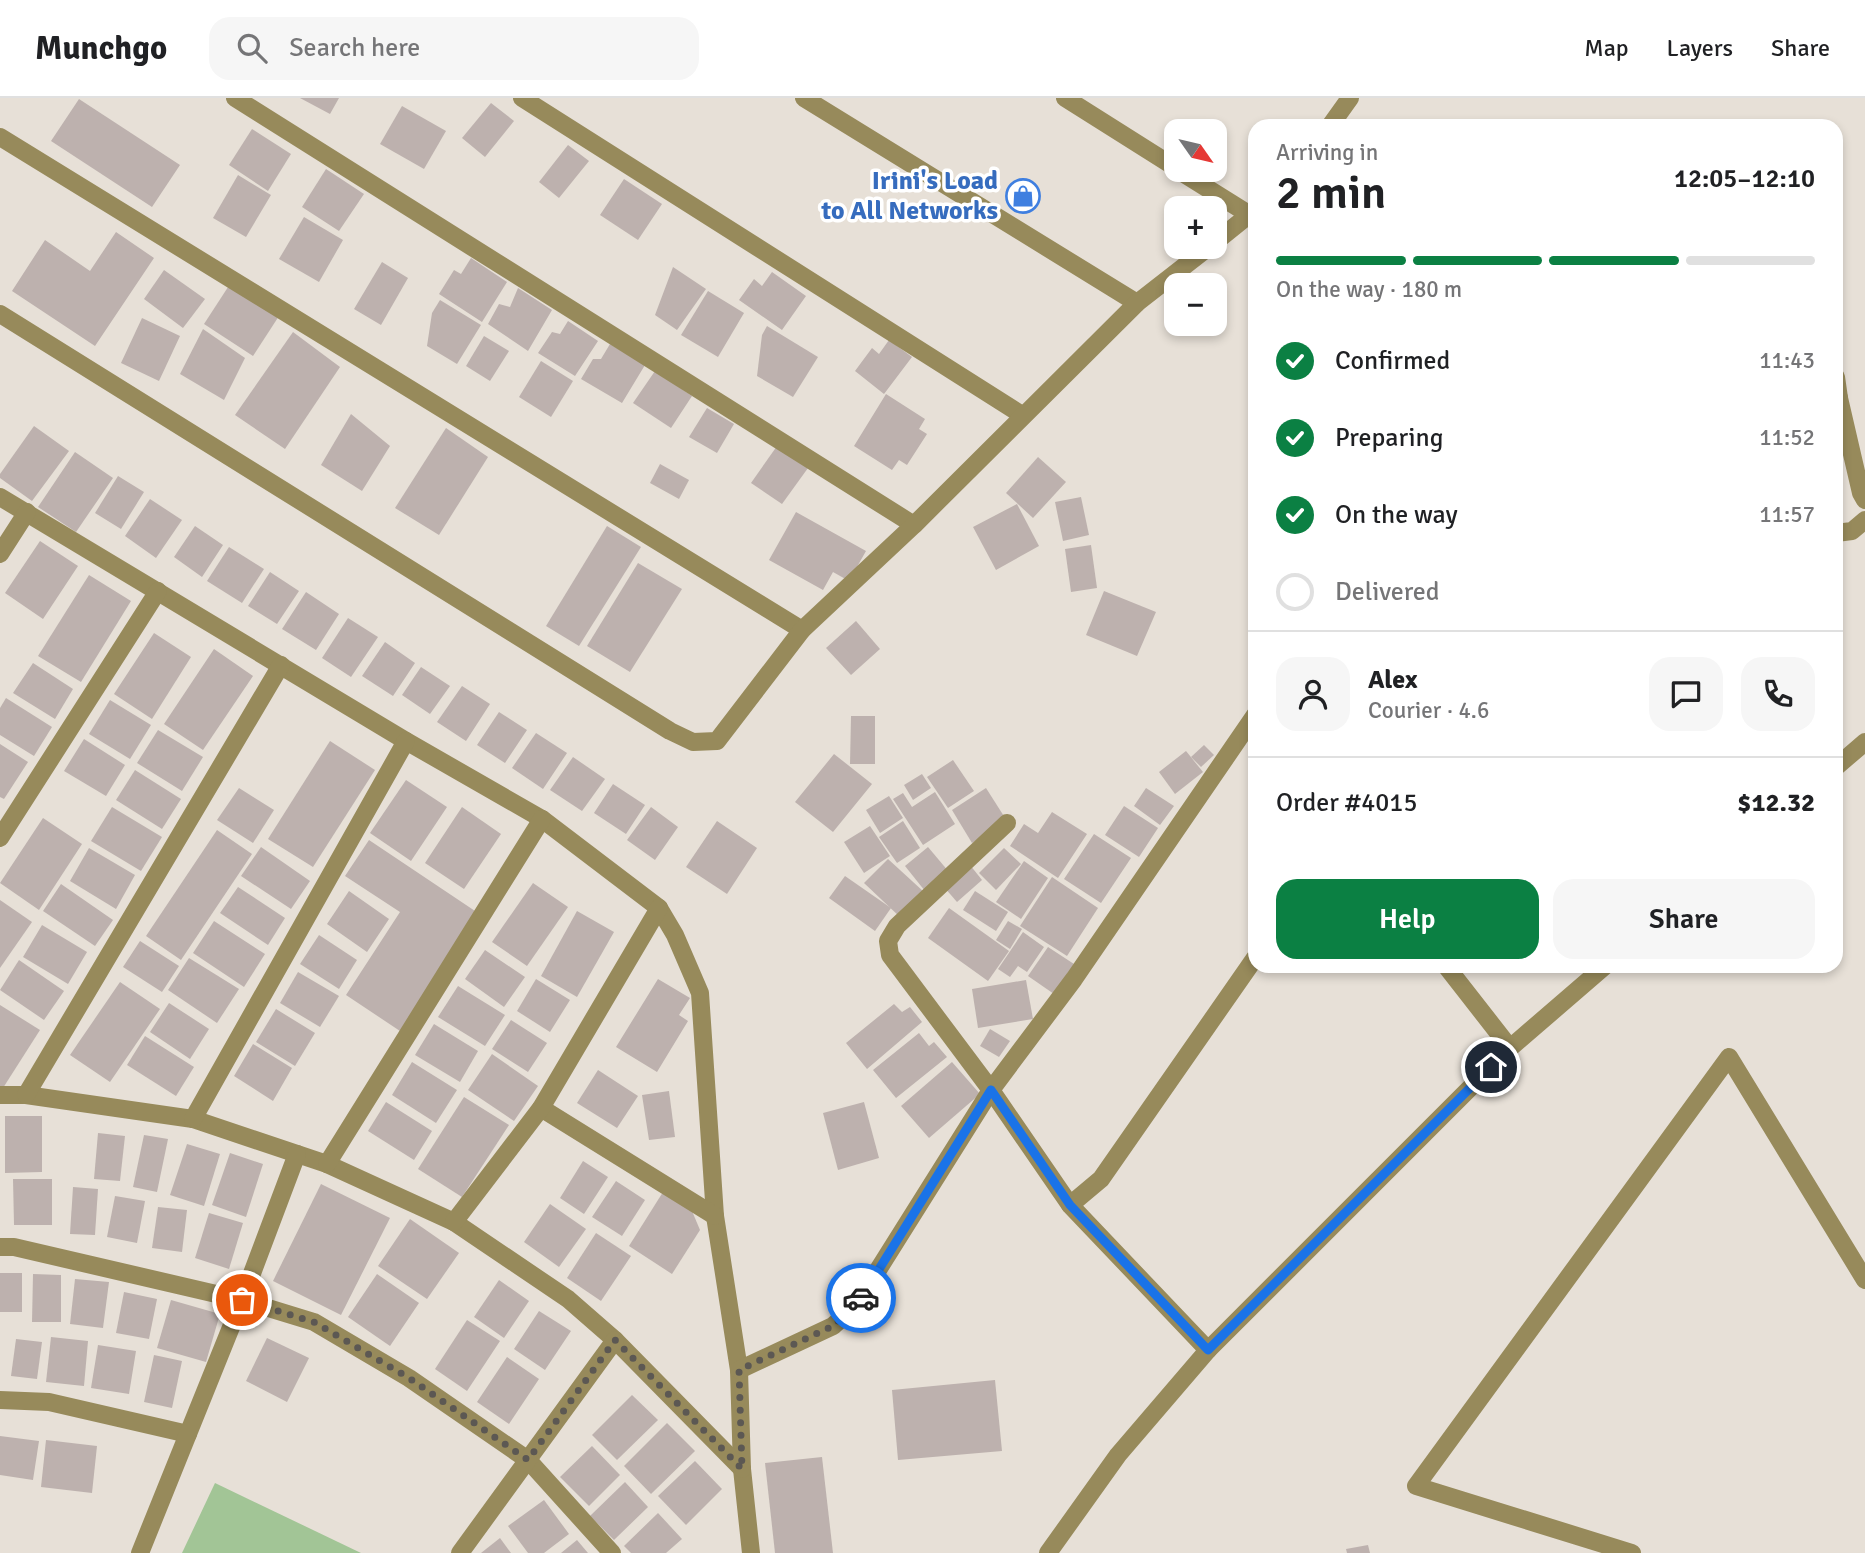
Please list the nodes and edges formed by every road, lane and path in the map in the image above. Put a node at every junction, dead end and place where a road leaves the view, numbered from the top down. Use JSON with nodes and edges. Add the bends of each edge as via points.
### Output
{"nodes":[{"id":1,"x":235,"y":98,"type":"edge"},
{"id":2,"x":522,"y":98,"type":"edge"},
{"id":3,"x":804,"y":98,"type":"edge"},
{"id":4,"x":1065,"y":98,"type":"edge"},
{"id":5,"x":1350,"y":98,"type":"edge"},
{"id":6,"x":1335,"y":119,"type":"edge"},
{"id":7,"x":0,"y":137,"type":"edge"},
{"id":8,"x":1164,"y":161,"type":"edge"},
{"id":9,"x":1199,"y":182,"type":"edge"},
{"id":10,"x":1248,"y":211,"type":"edge"},
{"id":11,"x":1248,"y":216,"type":"edge"},
{"id":12,"x":1227,"y":233,"type":"edge"},
{"id":13,"x":1194,"y":259,"type":"edge"},
{"id":14,"x":1137,"y":303,"type":"junction"},
{"id":15,"x":0,"y":314,"type":"edge"},
{"id":16,"x":1022,"y":415,"type":"junction"},
{"id":17,"x":1843,"y":422,"type":"edge"},
{"id":18,"x":0,"y":497,"type":"edge"},
{"id":19,"x":1865,"y":500,"type":"edge"},
{"id":20,"x":27,"y":512,"type":"junction"},
{"id":21,"x":1865,"y":520,"type":"edge"},
{"id":22,"x":914,"y":525,"type":"junction"},
{"id":23,"x":1843,"y":532,"type":"edge"},
{"id":24,"x":0,"y":554,"type":"edge"},
{"id":25,"x":158,"y":591,"type":"junction"},
{"id":26,"x":802,"y":630,"type":"junction"},
{"id":27,"x":281,"y":665,"type":"junction"},
{"id":28,"x":1248,"y":725,"type":"edge"},
{"id":29,"x":406,"y":741,"type":"junction"},
{"id":30,"x":1865,"y":742,"type":"edge"},
{"id":31,"x":1843,"y":761,"type":"edge"},
{"id":32,"x":541,"y":819,"type":"junction"},
{"id":33,"x":1007,"y":823,"type":"dead end"},
{"id":34,"x":0,"y":838,"type":"edge"},
{"id":35,"x":659,"y":908,"type":"junction"},
{"id":36,"x":1248,"y":968,"type":"edge"},
{"id":37,"x":1451,"y":973,"type":"edge"},
{"id":38,"x":1597,"y":973,"type":"edge"},
{"id":39,"x":1510,"y":1048,"type":"junction"},
{"id":40,"x":991,"y":1090,"type":"junction"},
{"id":41,"x":0,"y":1095,"type":"edge"},
{"id":42,"x":26,"y":1095,"type":"junction"},
{"id":43,"x":541,"y":1108,"type":"junction"},
{"id":44,"x":193,"y":1119,"type":"junction"},
{"id":45,"x":297,"y":1154,"type":"junction"},
{"id":46,"x":327,"y":1164,"type":"junction"},
{"id":47,"x":1070,"y":1205,"type":"junction"},
{"id":48,"x":715,"y":1216,"type":"junction"},
{"id":49,"x":454,"y":1223,"type":"junction"},
{"id":50,"x":0,"y":1247,"type":"edge"},
{"id":51,"x":1865,"y":1280,"type":"edge"},
{"id":52,"x":242,"y":1300,"type":"junction"},
{"id":53,"x":615,"y":1340,"type":"junction"},
{"id":54,"x":1208,"y":1350,"type":"junction"},
{"id":55,"x":739,"y":1370,"type":"junction"},
{"id":56,"x":0,"y":1400,"type":"edge"},
{"id":57,"x":188,"y":1434,"type":"junction"},
{"id":58,"x":528,"y":1460,"type":"junction"},
{"id":59,"x":742,"y":1469,"type":"junction"},
{"id":60,"x":140,"y":1553,"type":"edge"},
{"id":61,"x":460,"y":1553,"type":"edge"},
{"id":62,"x":612,"y":1553,"type":"edge"},
{"id":63,"x":751,"y":1553,"type":"edge"},
{"id":64,"x":1048,"y":1553,"type":"edge"},
{"id":65,"x":1632,"y":1553,"type":"edge"}],
"edges":[{"from":1,"to":22,"type":"street"},
{"from":2,"to":16,"type":"street"},
{"from":3,"to":14,"type":"street"},
{"from":4,"to":8,"type":"street"},
{"from":5,"to":6,"type":"street"},
{"from":7,"to":26,"type":"street"},
{"from":9,"to":10,"type":"street"},
{"from":11,"to":12,"type":"street"},
{"from":13,"to":14,"type":"street"},
{"from":14,"to":16,"type":"street"},
{"from":15,"to":26,"type":"street","via":[[693,742],[717,741]]},
{"from":16,"to":22,"type":"street"},
{"from":17,"to":19,"type":"street"},
{"from":18,"to":20,"type":"street"},
{"from":20,"to":24,"type":"street"},
{"from":20,"to":25,"type":"street"},
{"from":21,"to":23,"type":"street"},
{"from":22,"to":26,"type":"street"},
{"from":25,"to":27,"type":"street"},
{"from":25,"to":34,"type":"street"},
{"from":27,"to":29,"type":"street"},
{"from":27,"to":42,"type":"street"},
{"from":28,"to":40,"type":"street","via":[[1074,979]]},
{"from":29,"to":32,"type":"street"},
{"from":29,"to":44,"type":"street"},
{"from":30,"to":31,"type":"street"},
{"from":32,"to":35,"type":"street"},
{"from":32,"to":46,"type":"street"},
{"from":33,"to":40,"type":"street","via":[[897,926],[888,941],[890,955]]},
{"from":35,"to":43,"type":"street"},
{"from":35,"to":48,"type":"street","via":[[699,993]]},
{"from":36,"to":47,"type":"street","via":[[1101,1179]]},
{"from":37,"to":39,"type":"street"},
{"from":38,"to":39,"type":"street"},
{"from":39,"to":54,"type":"street"},
{"from":40,"to":47,"type":"street"},
{"from":40,"to":55,"type":"street","via":[[856,1305],[833,1326]]},
{"from":41,"to":42,"type":"street"},
{"from":42,"to":44,"type":"street"},
{"from":43,"to":48,"type":"street"},
{"from":43,"to":49,"type":"street"},
{"from":44,"to":45,"type":"street"},
{"from":45,"to":46,"type":"street"},
{"from":45,"to":52,"type":"street"},
{"from":46,"to":49,"type":"street"},
{"from":47,"to":54,"type":"street"},
{"from":48,"to":55,"type":"street"},
{"from":49,"to":53,"type":"street","via":[[568,1298]]},
{"from":50,"to":52,"type":"street"},
{"from":51,"to":65,"type":"street","via":[[1729,1057],[1416,1486]]},
{"from":52,"to":57,"type":"street"},
{"from":52,"to":58,"type":"street","via":[[314,1322],[409,1378]]},
{"from":53,"to":58,"type":"street"},
{"from":53,"to":59,"type":"street"},
{"from":54,"to":64,"type":"street","via":[[1118,1455]]},
{"from":55,"to":59,"type":"street"},
{"from":56,"to":57,"type":"street","via":[[49,1402]]},
{"from":57,"to":60,"type":"street"},
{"from":58,"to":61,"type":"street"},
{"from":58,"to":62,"type":"street"},
{"from":59,"to":63,"type":"street"}]}
